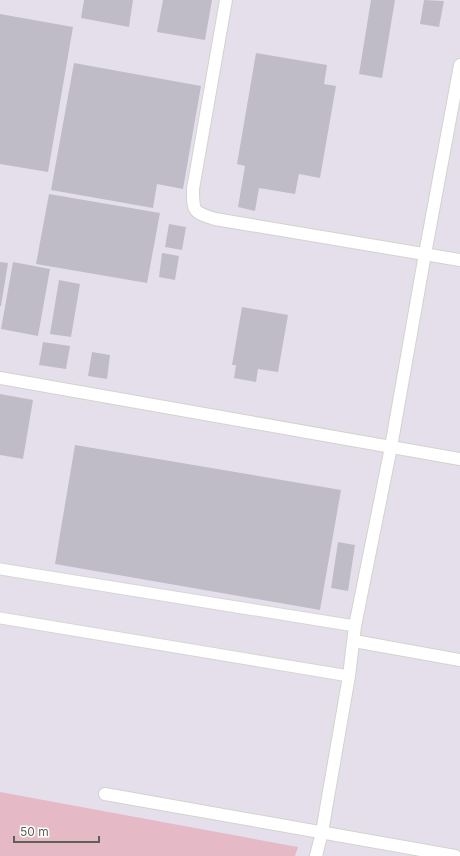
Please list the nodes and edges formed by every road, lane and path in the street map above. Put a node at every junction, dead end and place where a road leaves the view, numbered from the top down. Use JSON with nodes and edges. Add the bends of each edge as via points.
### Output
{"nodes":[{"id":1,"x":226,"y":0,"type":"edge"},
{"id":2,"x":460,"y":68,"type":"edge"},
{"id":3,"x":425,"y":254,"type":"junction"},
{"id":4,"x":460,"y":260,"type":"edge"},
{"id":5,"x":0,"y":378,"type":"edge"},
{"id":6,"x":391,"y":447,"type":"junction"},
{"id":7,"x":460,"y":459,"type":"edge"},
{"id":8,"x":0,"y":569,"type":"edge"},
{"id":9,"x":0,"y":618,"type":"edge"},
{"id":10,"x":355,"y":626,"type":"junction"},
{"id":11,"x":354,"y":641,"type":"junction"},
{"id":12,"x":460,"y":660,"type":"edge"},
{"id":13,"x":349,"y":676,"type":"junction"},
{"id":14,"x":105,"y":794,"type":"dead end"},
{"id":15,"x":322,"y":832,"type":"junction"},
{"id":16,"x":316,"y":856,"type":"edge"},
{"id":17,"x":455,"y":856,"type":"edge"}],
"edges":[{"from":1,"to":3,"type":"street","via":[[193,188],[193,205],[198,214]]},
{"from":2,"to":3,"type":"street"},
{"from":3,"to":4,"type":"street"},
{"from":3,"to":6,"type":"street"},
{"from":5,"to":6,"type":"street"},
{"from":6,"to":7,"type":"street"},
{"from":6,"to":10,"type":"street"},
{"from":8,"to":10,"type":"street"},
{"from":9,"to":13,"type":"street"},
{"from":10,"to":11,"type":"street"},
{"from":11,"to":12,"type":"street"},
{"from":11,"to":13,"type":"street"},
{"from":13,"to":15,"type":"street"},
{"from":14,"to":15,"type":"street"},
{"from":15,"to":16,"type":"street"},
{"from":15,"to":17,"type":"street"}]}
